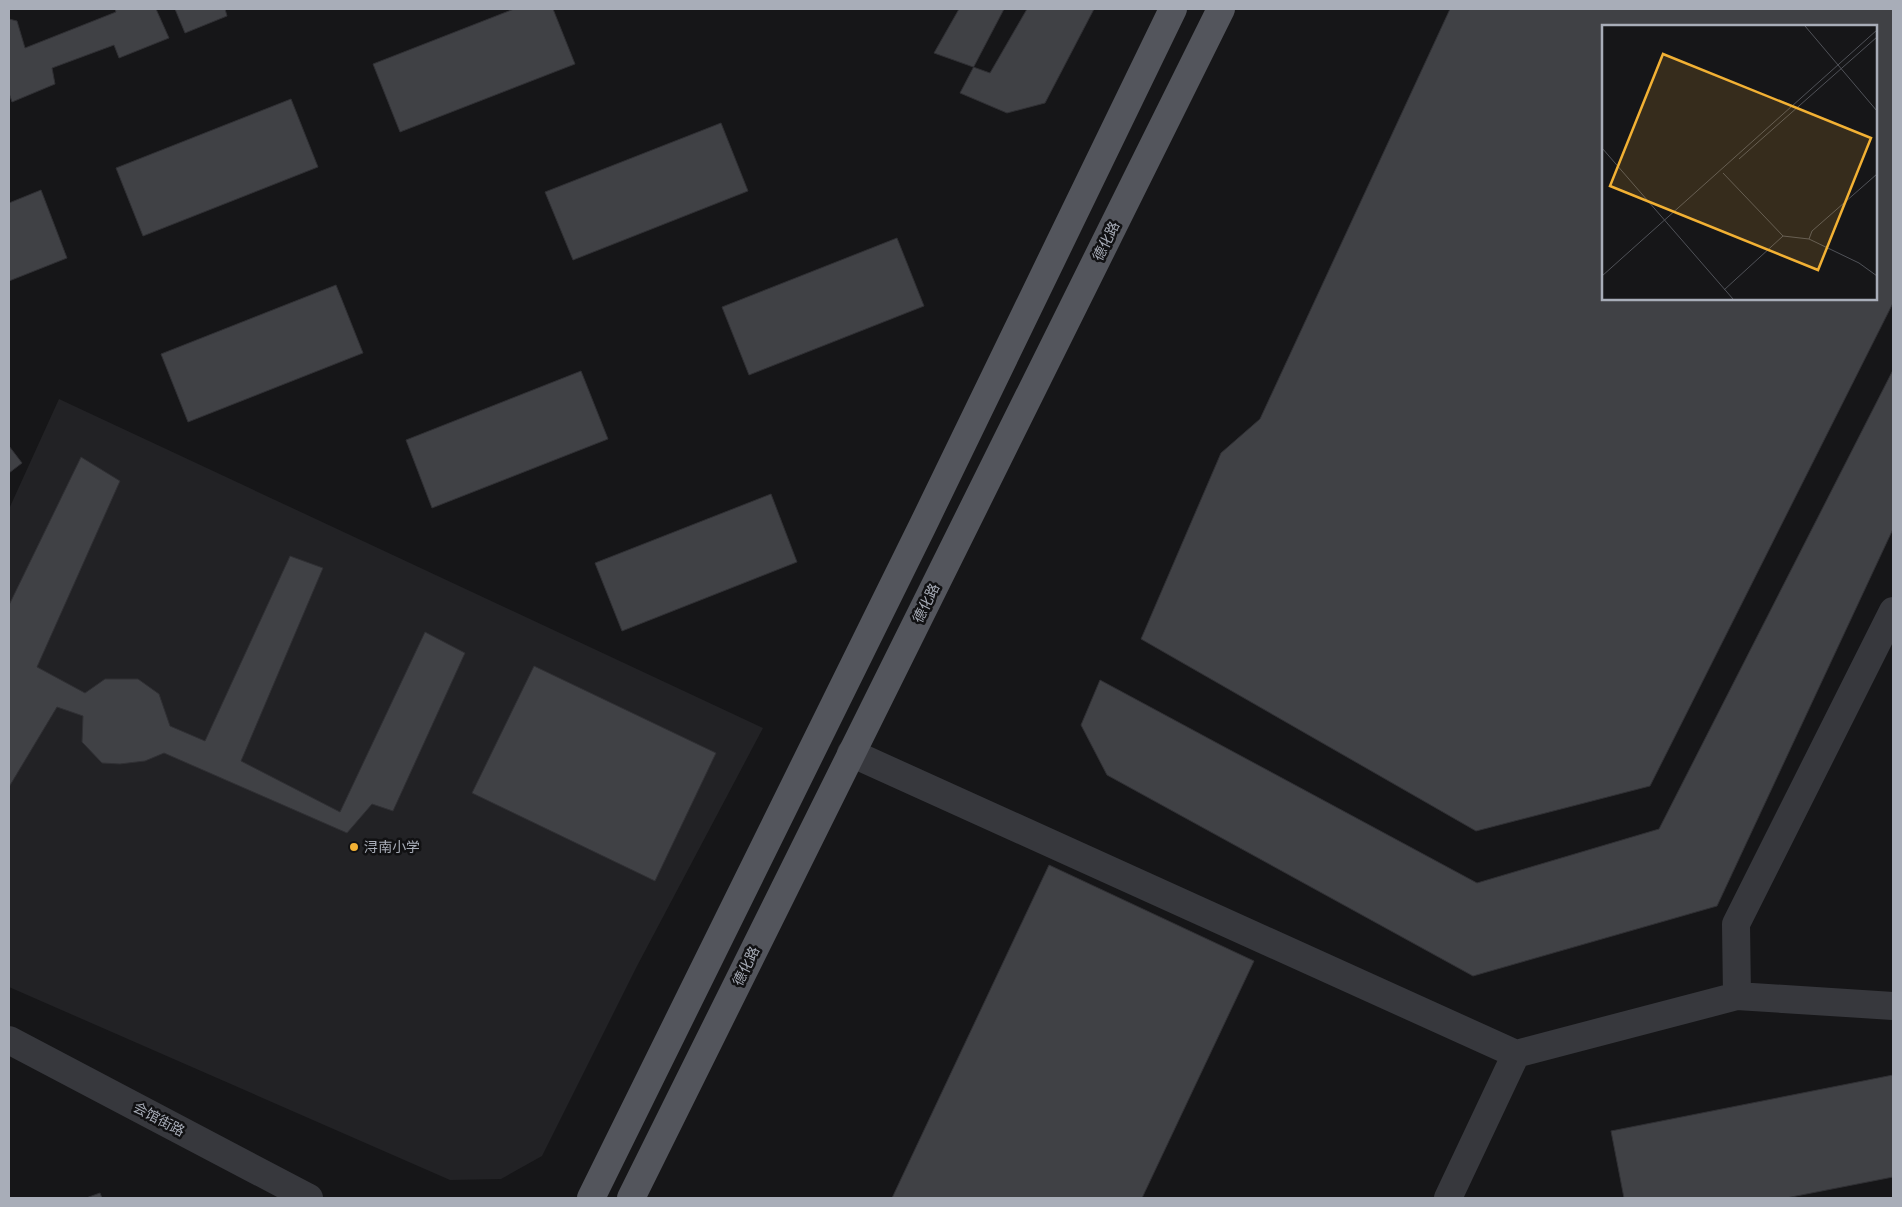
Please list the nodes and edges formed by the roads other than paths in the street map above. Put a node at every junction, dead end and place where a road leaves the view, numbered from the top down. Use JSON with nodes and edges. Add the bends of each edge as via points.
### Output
{"nodes":[{"id":1,"x":1173,"y":9,"type":"edge"},
{"id":2,"x":1221,"y":9,"type":"edge"},
{"id":3,"x":1893,"y":611,"type":"edge"},
{"id":4,"x":852,"y":753,"type":"junction"},
{"id":5,"x":1737,"y":996,"type":"junction"},
{"id":6,"x":1893,"y":1006,"type":"edge"},
{"id":7,"x":9,"y":1040,"type":"edge"},
{"id":8,"x":1516,"y":1054,"type":"junction"},
{"id":9,"x":309,"y":1198,"type":"edge"},
{"id":10,"x":591,"y":1198,"type":"edge"},
{"id":11,"x":630,"y":1198,"type":"edge"},
{"id":12,"x":1448,"y":1198,"type":"edge"}],
"edges":[{"from":1,"to":10,"type":"main road"},
{"from":2,"to":4,"type":"main road","name":"德化路"},
{"from":3,"to":5,"type":"street","via":[[1736,924]]},
{"from":4,"to":8,"type":"street"},
{"from":4,"to":11,"type":"main road","name":"德化路"},
{"from":5,"to":6,"type":"street"},
{"from":5,"to":8,"type":"street"},
{"from":7,"to":9,"type":"street","name":"会馆街路"},
{"from":8,"to":12,"type":"street"}]}
